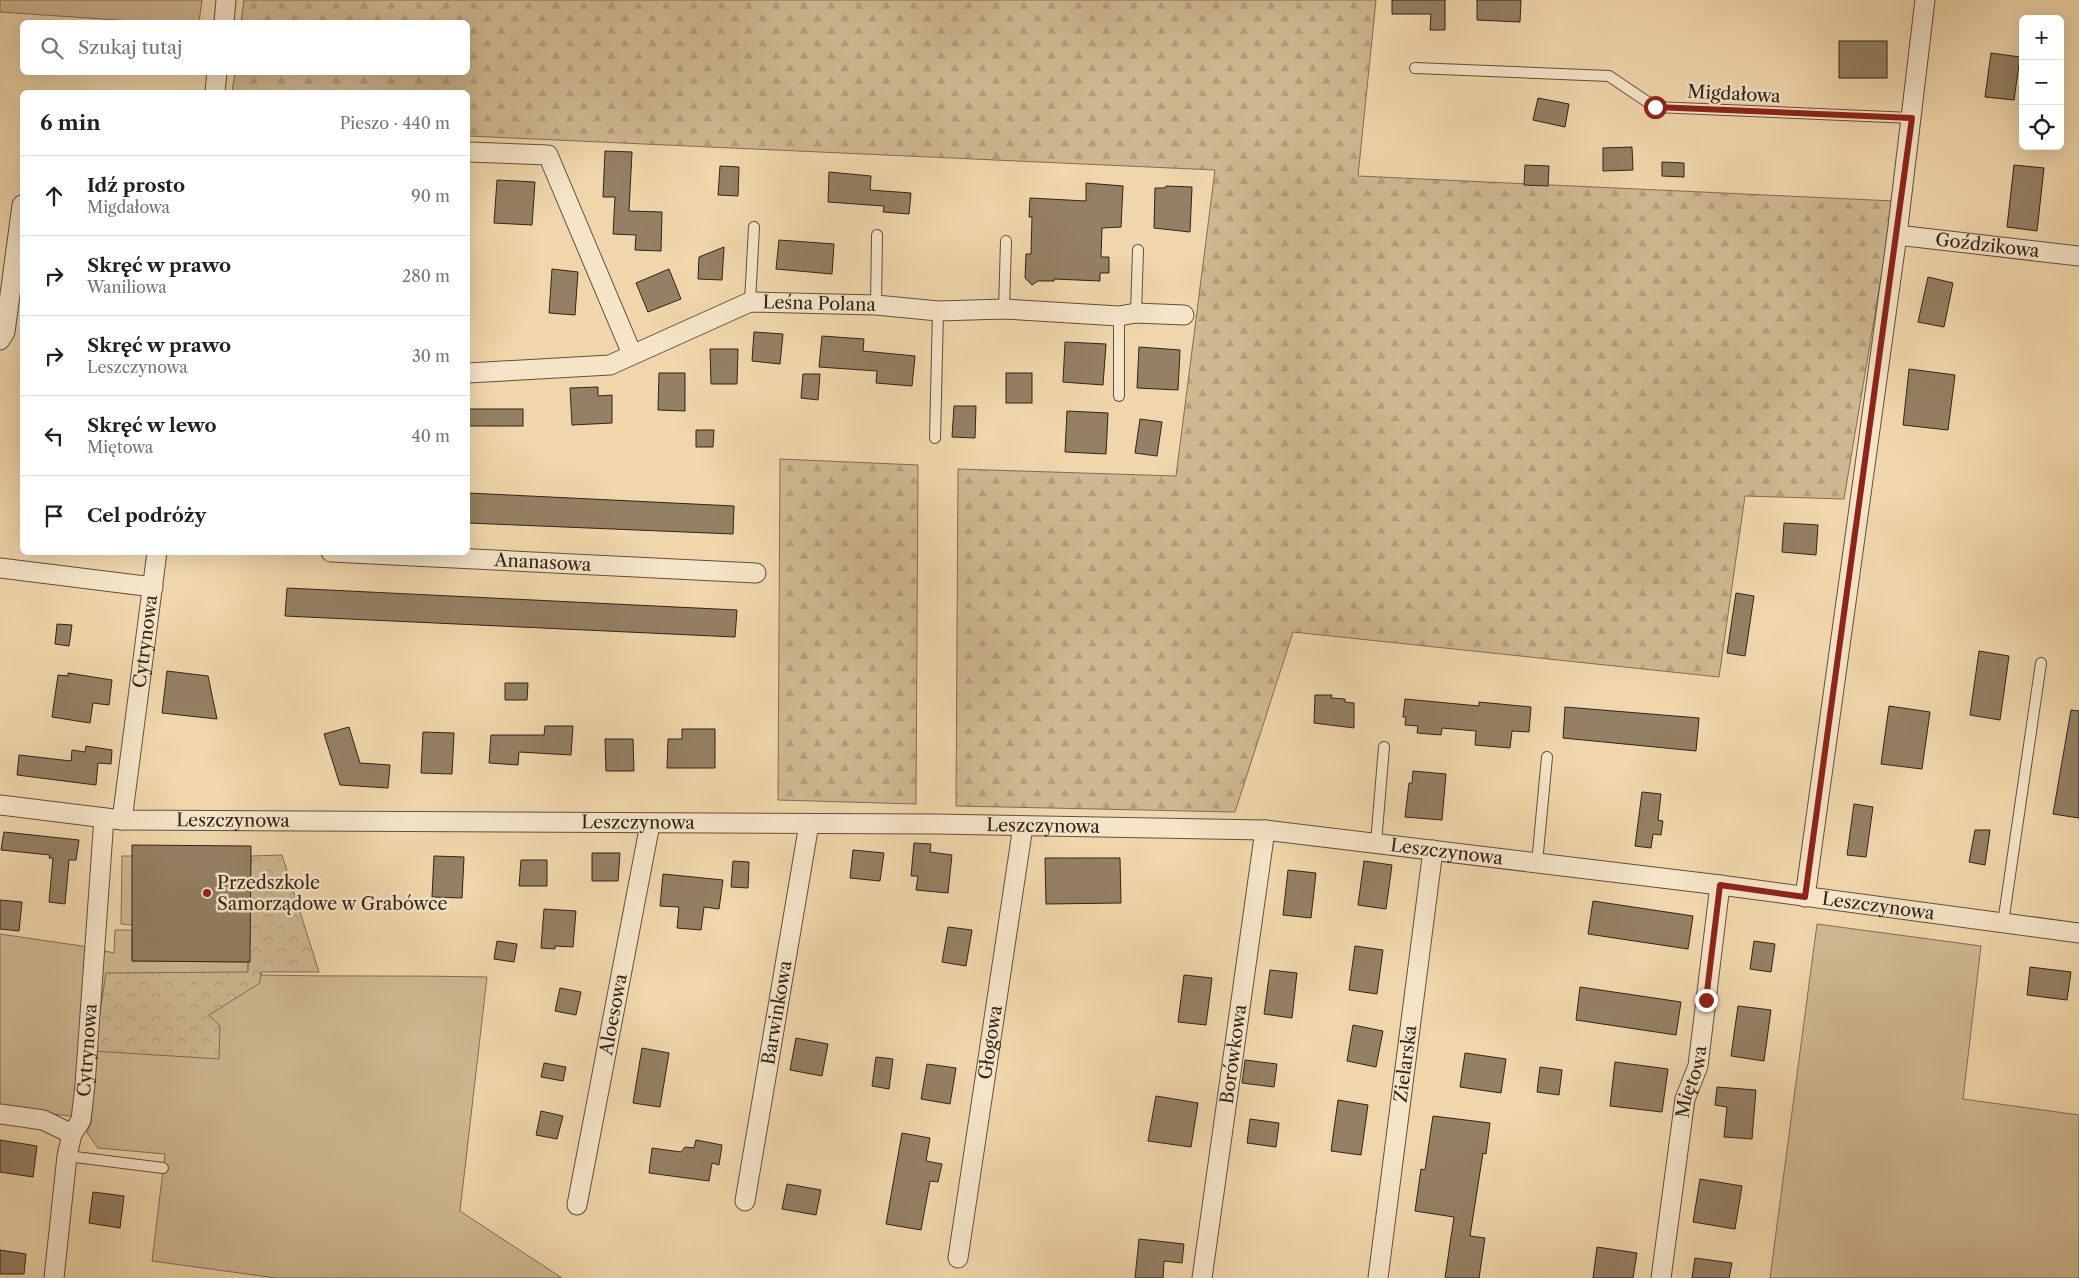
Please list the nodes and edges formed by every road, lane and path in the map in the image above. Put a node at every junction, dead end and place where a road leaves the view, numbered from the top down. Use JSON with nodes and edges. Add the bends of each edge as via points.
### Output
{"nodes":[{"id":1,"x":226,"y":0,"type":"edge"},
{"id":2,"x":1925,"y":0,"type":"edge"},
{"id":3,"x":224,"y":20,"type":"edge"},
{"id":4,"x":1415,"y":68,"type":"dead end"},
{"id":5,"x":217,"y":75,"type":"edge"},
{"id":6,"x":214,"y":90,"type":"edge"},
{"id":7,"x":1912,"y":118,"type":"junction"},
{"id":8,"x":470,"y":152,"type":"edge"},
{"id":9,"x":20,"y":219,"type":"edge"},
{"id":10,"x":754,"y":228,"type":"dead end"},
{"id":11,"x":877,"y":235,"type":"dead end"},
{"id":12,"x":1897,"y":235,"type":"junction"},
{"id":13,"x":1006,"y":241,"type":"dead end"},
{"id":14,"x":1138,"y":250,"type":"dead end"},
{"id":15,"x":2079,"y":256,"type":"edge"},
{"id":16,"x":750,"y":302,"type":"junction"},
{"id":17,"x":876,"y":305,"type":"junction"},
{"id":18,"x":1004,"y":308,"type":"junction"},
{"id":19,"x":938,"y":311,"type":"junction"},
{"id":20,"x":1128,"y":315,"type":"junction"},
{"id":21,"x":1184,"y":315,"type":"dead end"},
{"id":22,"x":3,"y":336,"type":"edge"},
{"id":23,"x":632,"y":354,"type":"junction"},
{"id":24,"x":470,"y":373,"type":"edge"},
{"id":25,"x":1119,"y":396,"type":"dead end"},
{"id":26,"x":935,"y":438,"type":"dead end"},
{"id":27,"x":157,"y":555,"type":"edge"},
{"id":28,"x":392,"y":555,"type":"edge"},
{"id":29,"x":0,"y":568,"type":"edge"},
{"id":30,"x":756,"y":573,"type":"dead end"},
{"id":31,"x":153,"y":587,"type":"junction"},
{"id":32,"x":2041,"y":663,"type":"dead end"},
{"id":33,"x":1384,"y":747,"type":"dead end"},
{"id":34,"x":1547,"y":757,"type":"dead end"},
{"id":35,"x":0,"y":805,"type":"edge"},
{"id":36,"x":113,"y":819,"type":"junction"},
{"id":37,"x":650,"y":824,"type":"junction"},
{"id":38,"x":809,"y":824,"type":"junction"},
{"id":39,"x":1022,"y":826,"type":"junction"},
{"id":40,"x":1265,"y":830,"type":"junction"},
{"id":41,"x":1376,"y":843,"type":"junction"},
{"id":42,"x":1433,"y":850,"type":"junction"},
{"id":43,"x":1537,"y":863,"type":"junction"},
{"id":44,"x":1720,"y":885,"type":"junction"},
{"id":45,"x":1805,"y":897,"type":"junction"},
{"id":46,"x":2003,"y":923,"type":"junction"},
{"id":47,"x":2079,"y":933,"type":"edge"},
{"id":48,"x":0,"y":1114,"type":"edge"},
{"id":49,"x":72,"y":1134,"type":"junction"},
{"id":50,"x":67,"y":1156,"type":"junction"},
{"id":51,"x":163,"y":1168,"type":"dead end"},
{"id":52,"x":745,"y":1201,"type":"dead end"},
{"id":53,"x":577,"y":1205,"type":"dead end"},
{"id":54,"x":958,"y":1258,"type":"dead end"},
{"id":55,"x":54,"y":1278,"type":"edge"},
{"id":56,"x":1202,"y":1278,"type":"edge"},
{"id":57,"x":1378,"y":1278,"type":"edge"},
{"id":58,"x":1661,"y":1278,"type":"edge"}],
"edges":[{"from":1,"to":3,"type":"street"},
{"from":2,"to":7,"type":"street"},
{"from":4,"to":7,"type":"lane","name":"Migdałowa","via":[[1609,76],[1655,107]]},
{"from":5,"to":6,"type":"street"},
{"from":7,"to":12,"type":"street"},
{"from":8,"to":23,"type":"street","via":[[548,155]]},
{"from":9,"to":22,"type":"street"},
{"from":10,"to":16,"type":"lane"},
{"from":11,"to":17,"type":"lane"},
{"from":12,"to":15,"type":"street","name":"Goździkowa"},
{"from":12,"to":45,"type":"street"},
{"from":13,"to":18,"type":"lane"},
{"from":14,"to":20,"type":"lane"},
{"from":16,"to":17,"type":"street","name":"Leśna Polana"},
{"from":16,"to":23,"type":"street","name":"Leśna Polana"},
{"from":17,"to":19,"type":"street","name":"Leśna Polana"},
{"from":18,"to":19,"type":"street","name":"Leśna Polana"},
{"from":18,"to":20,"type":"street","name":"Leśna Polana"},
{"from":19,"to":26,"type":"lane"},
{"from":20,"to":21,"type":"street","name":"Leśna Polana"},
{"from":20,"to":25,"type":"lane"},
{"from":23,"to":24,"type":"street","name":"Leśna Polana","via":[[610,365]]},
{"from":27,"to":31,"type":"street","name":"Cytrynowa"},
{"from":28,"to":30,"type":"street","name":"Ananasowa"},
{"from":29,"to":31,"type":"street"},
{"from":31,"to":36,"type":"street","name":"Cytrynowa"},
{"from":32,"to":46,"type":"lane"},
{"from":33,"to":41,"type":"lane"},
{"from":34,"to":43,"type":"lane"},
{"from":35,"to":36,"type":"street","name":"Leszczynowa"},
{"from":36,"to":37,"type":"street","name":"Leszczynowa"},
{"from":36,"to":49,"type":"street","name":"Cytrynowa","via":[[81,1120]]},
{"from":37,"to":38,"type":"street","name":"Leszczynowa"},
{"from":37,"to":53,"type":"street","name":"Aloesowa"},
{"from":38,"to":39,"type":"street","name":"Leszczynowa"},
{"from":38,"to":52,"type":"street","name":"Barwinkowa"},
{"from":39,"to":40,"type":"street","name":"Leszczynowa"},
{"from":39,"to":54,"type":"street","name":"Głogowa"},
{"from":40,"to":41,"type":"street","name":"Leszczynowa"},
{"from":40,"to":56,"type":"street","name":"Borówkowa"},
{"from":41,"to":42,"type":"street","name":"Leszczynowa"},
{"from":42,"to":43,"type":"street","name":"Leszczynowa"},
{"from":42,"to":57,"type":"street","name":"Zielarska"},
{"from":43,"to":44,"type":"street","name":"Leszczynowa"},
{"from":44,"to":45,"type":"street","name":"Leszczynowa"},
{"from":44,"to":58,"type":"street","name":"Miętowa","via":[[1698,1066],[1685,1099]]},
{"from":45,"to":46,"type":"street","name":"Leszczynowa"},
{"from":46,"to":47,"type":"street","name":"Leszczynowa"},
{"from":48,"to":49,"type":"street","via":[[43,1120]]},
{"from":49,"to":50,"type":"street","name":"Cytrynowa"},
{"from":50,"to":51,"type":"lane"},
{"from":50,"to":55,"type":"street","name":"Cytrynowa"}]}
